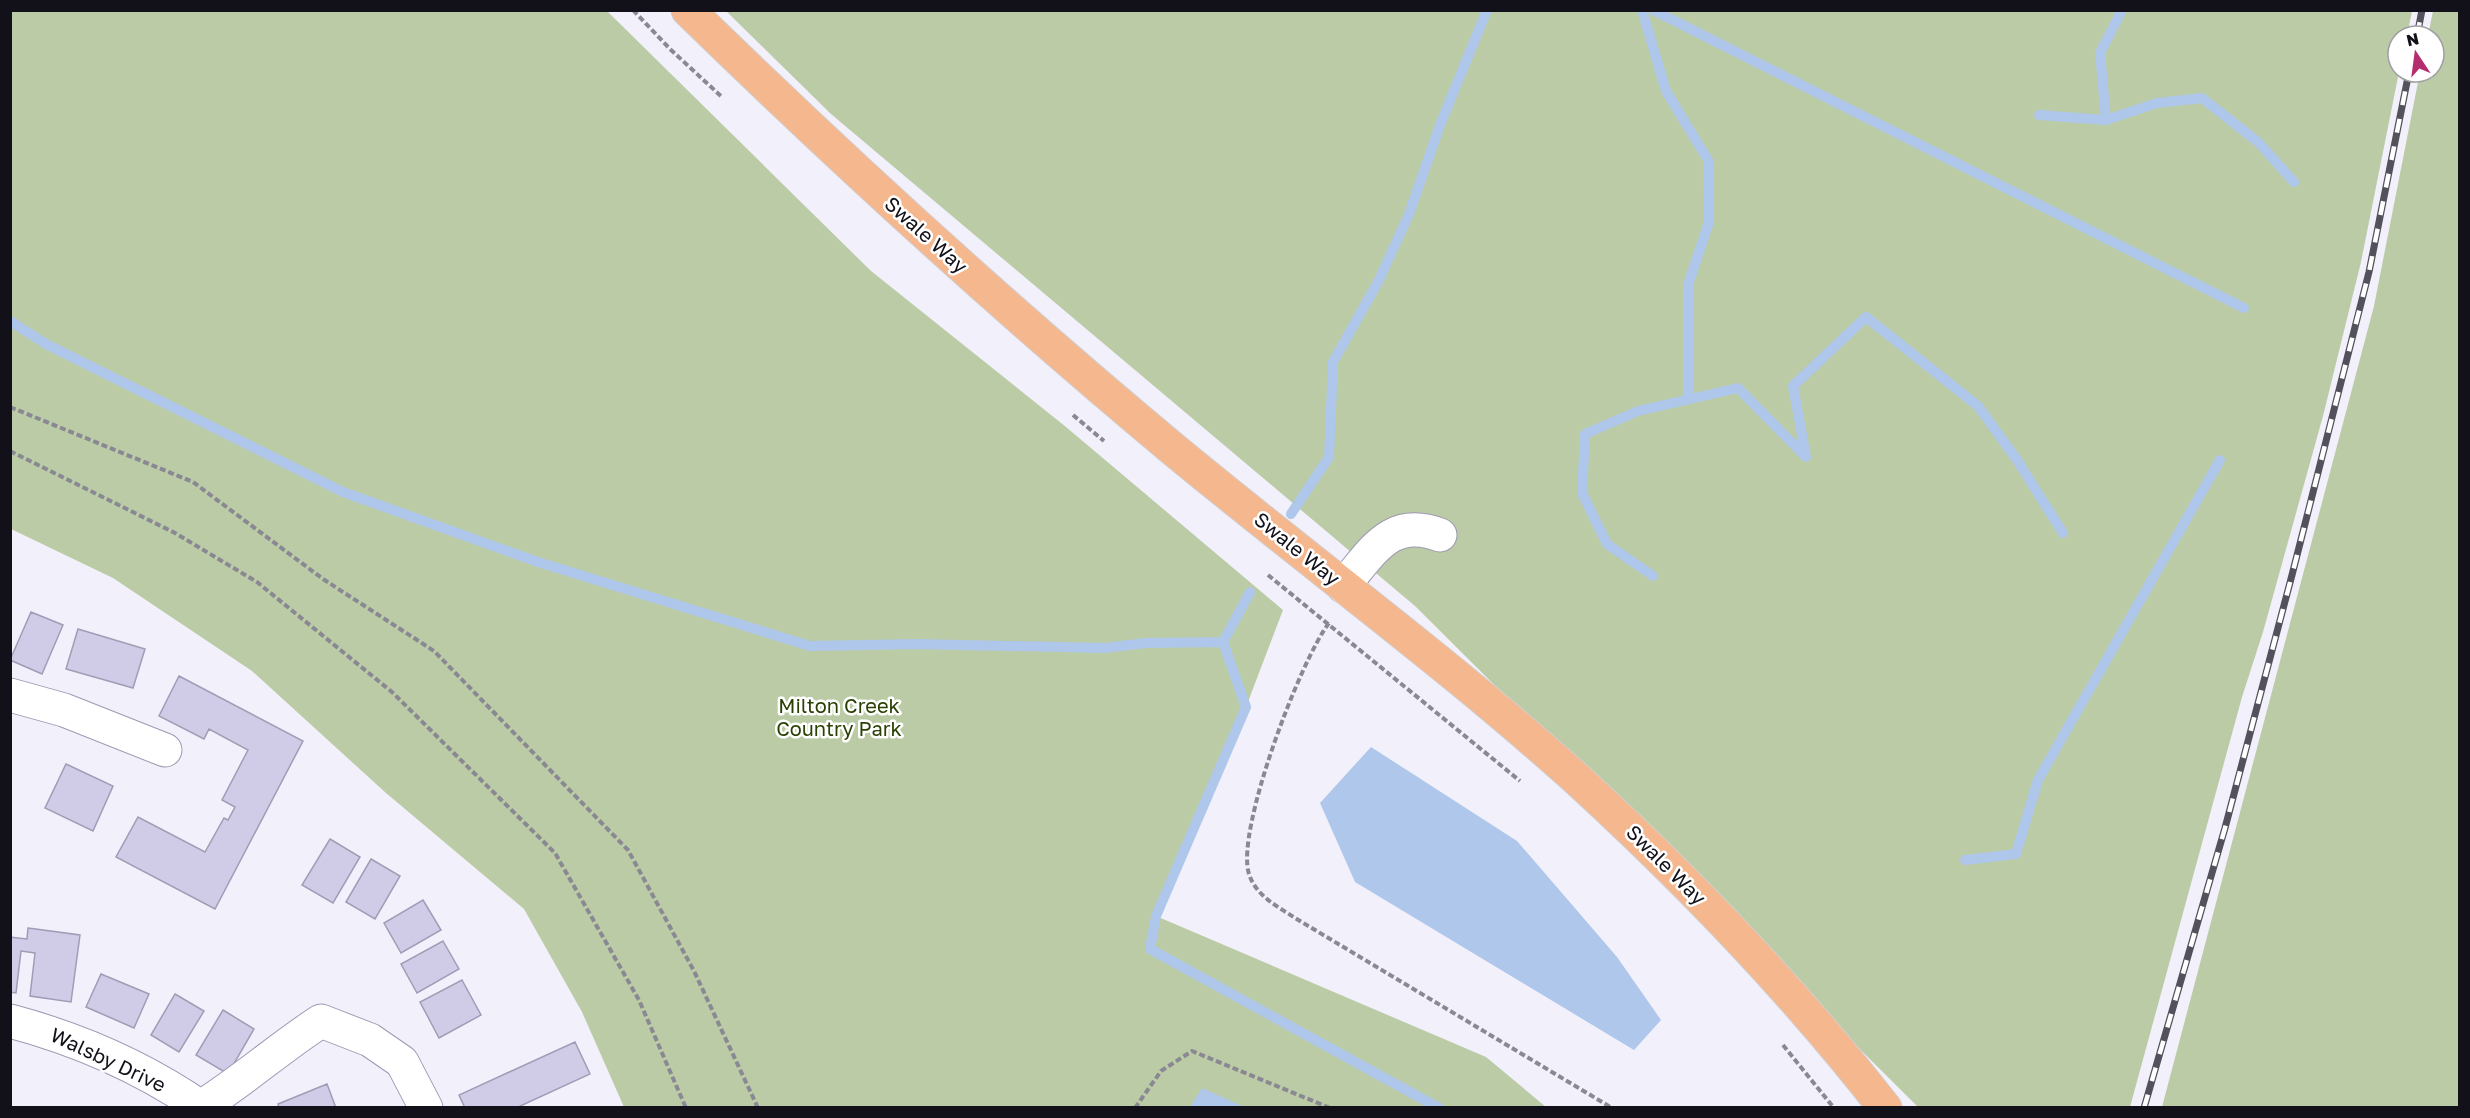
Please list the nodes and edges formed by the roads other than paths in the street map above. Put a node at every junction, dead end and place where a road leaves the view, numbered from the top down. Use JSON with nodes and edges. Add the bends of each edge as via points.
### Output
{"nodes":[{"id":1,"x":688,"y":10,"type":"edge"},
{"id":2,"x":1440,"y":535,"type":"dead end"},
{"id":3,"x":1348,"y":590,"type":"junction"},
{"id":4,"x":10,"y":695,"type":"edge"},
{"id":5,"x":165,"y":750,"type":"dead end"},
{"id":6,"x":10,"y":1022,"type":"edge"},
{"id":7,"x":202,"y":1107,"type":"edge"},
{"id":8,"x":426,"y":1107,"type":"edge"},
{"id":9,"x":1886,"y":1107,"type":"edge"}],
"edges":[{"from":1,"to":3,"type":"main road","name":"Swale Way","via":[[953,259],[1173,448]]},
{"from":2,"to":3,"type":"street","via":[[1418,529],[1393,533]]},
{"from":3,"to":9,"type":"main road","name":"Swale Way","via":[[1490,705],[1615,815],[1774,977]]},
{"from":4,"to":5,"type":"street","via":[[64,710]]},
{"from":6,"to":7,"type":"street","name":"Walsby Drive","via":[[59,1035],[97,1051]]},
{"from":7,"to":8,"type":"street","name":"Walsby Drive","via":[[321,1021],[369,1040],[402,1062]]}]}
